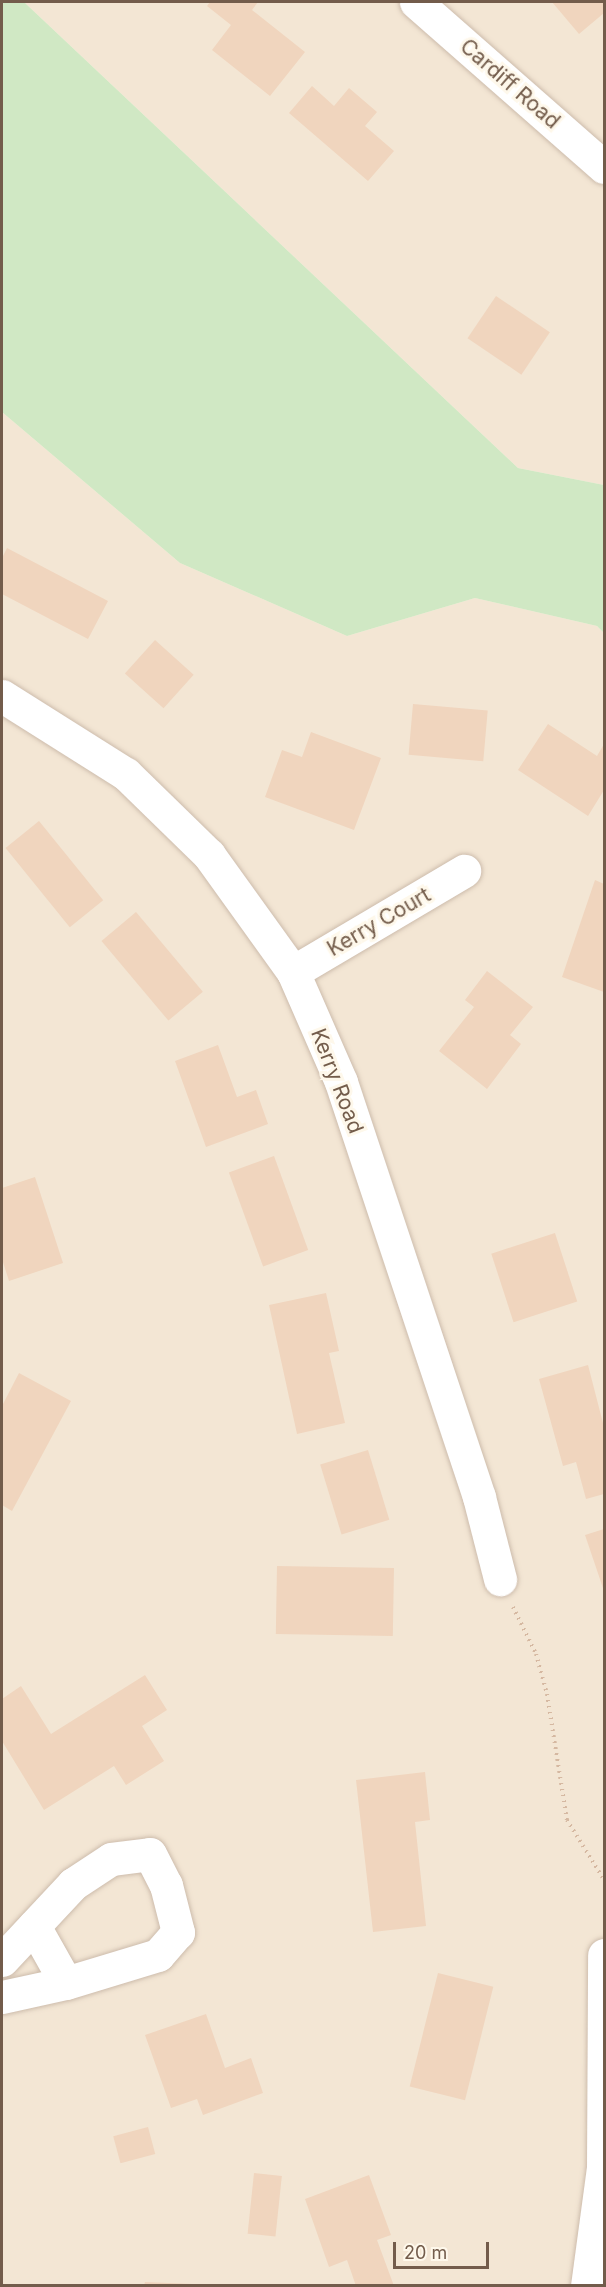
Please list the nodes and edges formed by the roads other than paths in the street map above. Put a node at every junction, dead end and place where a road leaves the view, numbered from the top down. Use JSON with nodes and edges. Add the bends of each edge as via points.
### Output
{"nodes":[{"id":1,"x":416,"y":2,"type":"edge"},
{"id":2,"x":604,"y":167,"type":"edge"},
{"id":3,"x":2,"y":696,"type":"edge"},
{"id":4,"x":464,"y":872,"type":"dead end"},
{"id":5,"x":293,"y":972,"type":"junction"},
{"id":6,"x":500,"y":1579,"type":"road end"},
{"id":7,"x":34,"y":1926,"type":"junction"},
{"id":8,"x":604,"y":1955,"type":"edge"},
{"id":9,"x":2,"y":1960,"type":"edge"},
{"id":10,"x":66,"y":1983,"type":"junction"},
{"id":11,"x":2,"y":1997,"type":"edge"},
{"id":12,"x":587,"y":2286,"type":"edge"}],
"edges":[{"from":1,"to":2,"type":"street","name":"Cardiff Road"},
{"from":3,"to":5,"type":"street","name":"Kerry Road","via":[[126,774],[209,855]]},
{"from":4,"to":5,"type":"street","name":"Kerry Court"},
{"from":5,"to":6,"type":"street","name":"Kerry Road","via":[[341,1082],[479,1497]]},
{"from":7,"to":9,"type":"street"},
{"from":7,"to":10,"type":"street"},
{"from":7,"to":10,"type":"street","via":[[73,1884],[111,1859],[150,1854],[166,1885],[178,1932],[158,1954]]},
{"from":8,"to":12,"type":"street","via":[[603,2168]]},
{"from":10,"to":11,"type":"street"}]}
